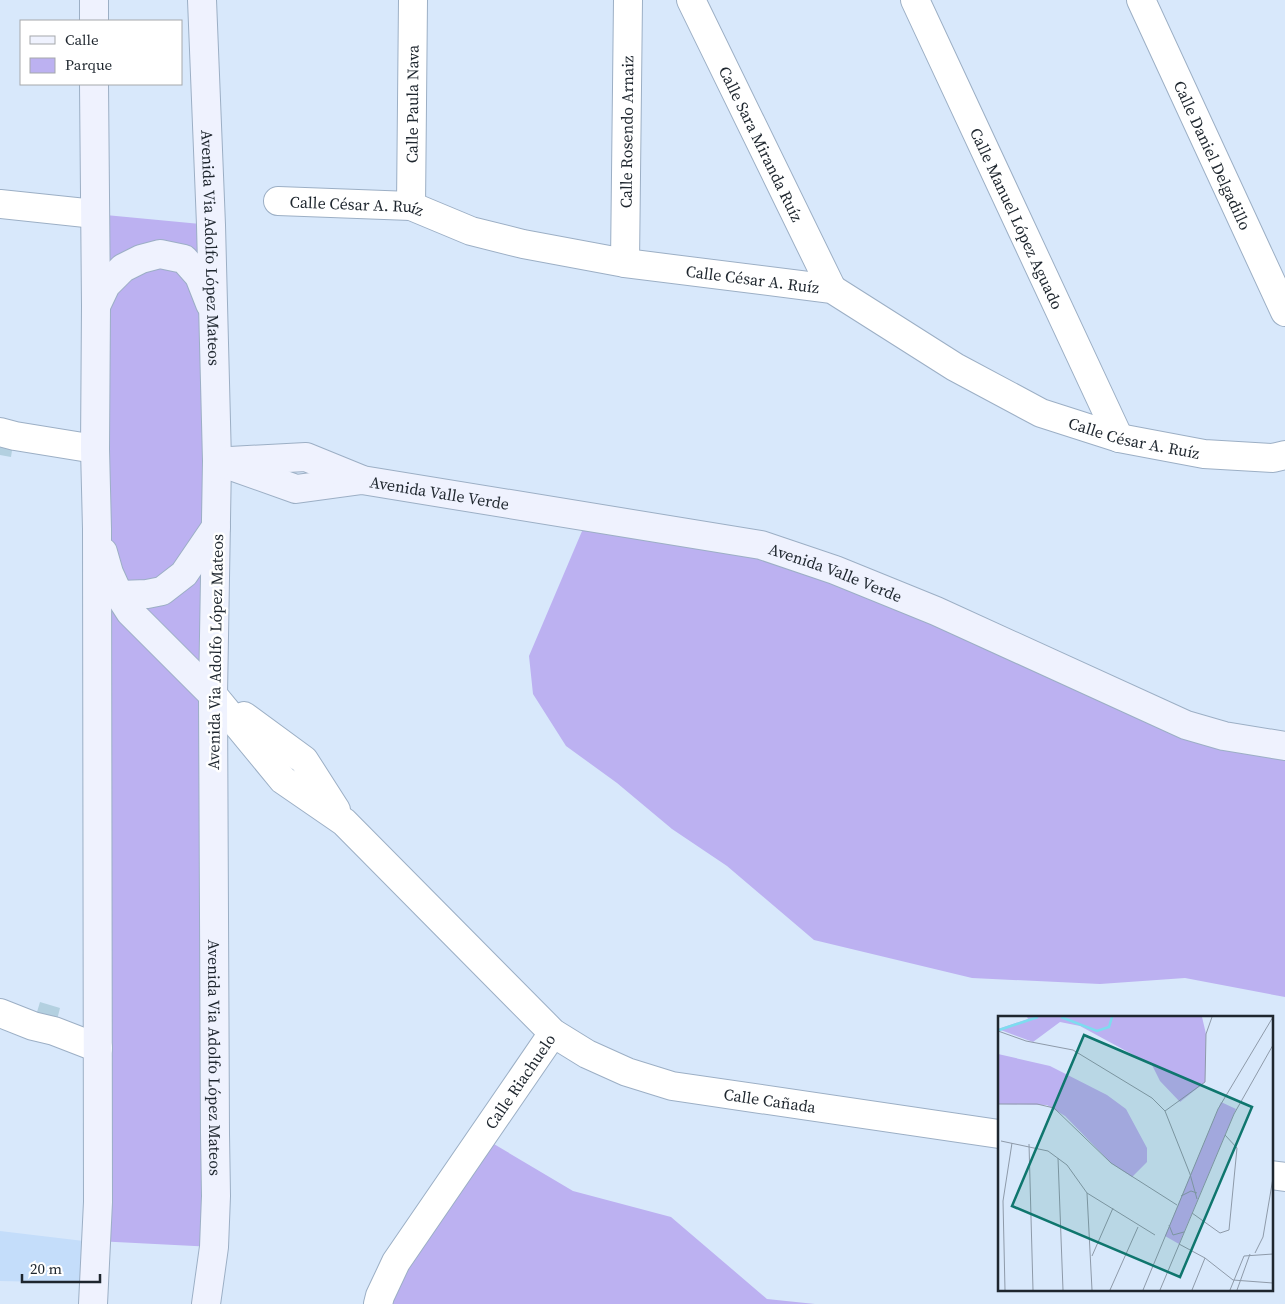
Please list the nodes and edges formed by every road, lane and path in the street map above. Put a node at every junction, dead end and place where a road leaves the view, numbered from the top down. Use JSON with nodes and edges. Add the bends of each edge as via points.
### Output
{"nodes":[{"id":1,"x":94,"y":0,"type":"edge"},
{"id":2,"x":202,"y":0,"type":"edge"},
{"id":3,"x":413,"y":0,"type":"edge"},
{"id":4,"x":628,"y":0,"type":"edge"},
{"id":5,"x":691,"y":0,"type":"edge"},
{"id":6,"x":915,"y":0,"type":"edge"},
{"id":7,"x":1141,"y":0,"type":"edge"},
{"id":8,"x":94,"y":20,"type":"edge"},
{"id":9,"x":94,"y":85,"type":"edge"},
{"id":10,"x":278,"y":201,"type":"dead end"},
{"id":11,"x":0,"y":204,"type":"edge"},
{"id":12,"x":411,"y":206,"type":"junction"},
{"id":13,"x":95,"y":214,"type":"junction"},
{"id":14,"x":626,"y":263,"type":"junction"},
{"id":15,"x":832,"y":289,"type":"junction"},
{"id":16,"x":96,"y":306,"type":"junction"},
{"id":17,"x":1285,"y":312,"type":"edge"},
{"id":18,"x":214,"y":315,"type":"junction"},
{"id":19,"x":0,"y":432,"type":"edge"},
{"id":20,"x":1120,"y":438,"type":"junction"},
{"id":21,"x":95,"y":449,"type":"junction"},
{"id":22,"x":1285,"y":455,"type":"edge"},
{"id":23,"x":217,"y":461,"type":"junction"},
{"id":24,"x":216,"y":527,"type":"junction"},
{"id":25,"x":97,"y":529,"type":"junction"},
{"id":26,"x":119,"y":595,"type":"junction"},
{"id":27,"x":214,"y":695,"type":"junction"},
{"id":28,"x":1285,"y":746,"type":"edge"},
{"id":29,"x":0,"y":1012,"type":"edge"},
{"id":30,"x":553,"y":1033,"type":"junction"},
{"id":31,"x":98,"y":1048,"type":"junction"},
{"id":32,"x":998,"y":1134,"type":"edge"},
{"id":33,"x":1272,"y":1174,"type":"edge"},
{"id":34,"x":1285,"y":1176,"type":"edge"},
{"id":35,"x":93,"y":1304,"type":"edge"},
{"id":36,"x":206,"y":1304,"type":"edge"},
{"id":37,"x":378,"y":1304,"type":"edge"}],
"edges":[{"from":1,"to":8,"type":"main road"},
{"from":2,"to":18,"type":"main road","name":"Avenida Via Adolfo López Mateos"},
{"from":3,"to":12,"type":"street","name":"Calle Paula Nava"},
{"from":4,"to":14,"type":"street","name":"Calle Rosendo Arnaiz"},
{"from":5,"to":15,"type":"street","name":"Calle Sara Miranda Ruíz"},
{"from":6,"to":20,"type":"street","name":"Calle Manuel López Aguado"},
{"from":7,"to":17,"type":"street","name":"Calle Daniel Delgadillo"},
{"from":9,"to":13,"type":"main road"},
{"from":10,"to":12,"type":"street","name":"Calle César A. Ruíz"},
{"from":11,"to":13,"type":"street"},
{"from":12,"to":14,"type":"street","name":"Calle César A. Ruíz","via":[[471,231]]},
{"from":13,"to":16,"type":"main road"},
{"from":14,"to":15,"type":"street","name":"Calle César A. Ruíz"},
{"from":15,"to":20,"type":"street","name":"Calle César A. Ruíz","via":[[955,366],[1041,413]]},
{"from":16,"to":18,"type":"main road","via":[[106,285],[123,268],[160,254],[184,259],[199,276]]},
{"from":16,"to":21,"type":"main road"},
{"from":18,"to":23,"type":"main road","name":"Avenida Via Adolfo López Mateos"},
{"from":19,"to":21,"type":"street"},
{"from":20,"to":22,"type":"street","name":"Calle César A. Ruíz","via":[[1204,454],[1273,458]]},
{"from":21,"to":25,"type":"main road"},
{"from":23,"to":24,"type":"main road","name":"Avenida Via Adolfo López Mateos"},
{"from":23,"to":28,"type":"main road","name":"Avenida Valle Verde","via":[[296,489],[362,480],[761,546],[835,570],[936,611],[1186,725],[1224,736]]},
{"from":24,"to":26,"type":"main road","via":[[184,574],[162,591]]},
{"from":24,"to":27,"type":"main road","name":"Avenida Via Adolfo López Mateos"},
{"from":25,"to":26,"type":"main road","via":[[109,573]]},
{"from":25,"to":31,"type":"main road"},
{"from":26,"to":27,"type":"main road","via":[[130,612]]},
{"from":27,"to":30,"type":"street","name":"Calle Riachuelo","via":[[283,780],[344,822]]},
{"from":27,"to":36,"type":"main road","name":"Avenida Via Adolfo López Mateos","via":[[216,1196],[214,1247]]},
{"from":29,"to":31,"type":"street"},
{"from":30,"to":32,"type":"street","name":"Calle Cañada","via":[[587,1054],[627,1072],[672,1086]]},
{"from":30,"to":37,"type":"street","name":"Calle Riachuelo","via":[[396,1262]]},
{"from":31,"to":35,"type":"main road","via":[[98,1202]]},
{"from":33,"to":34,"type":"street"}]}
